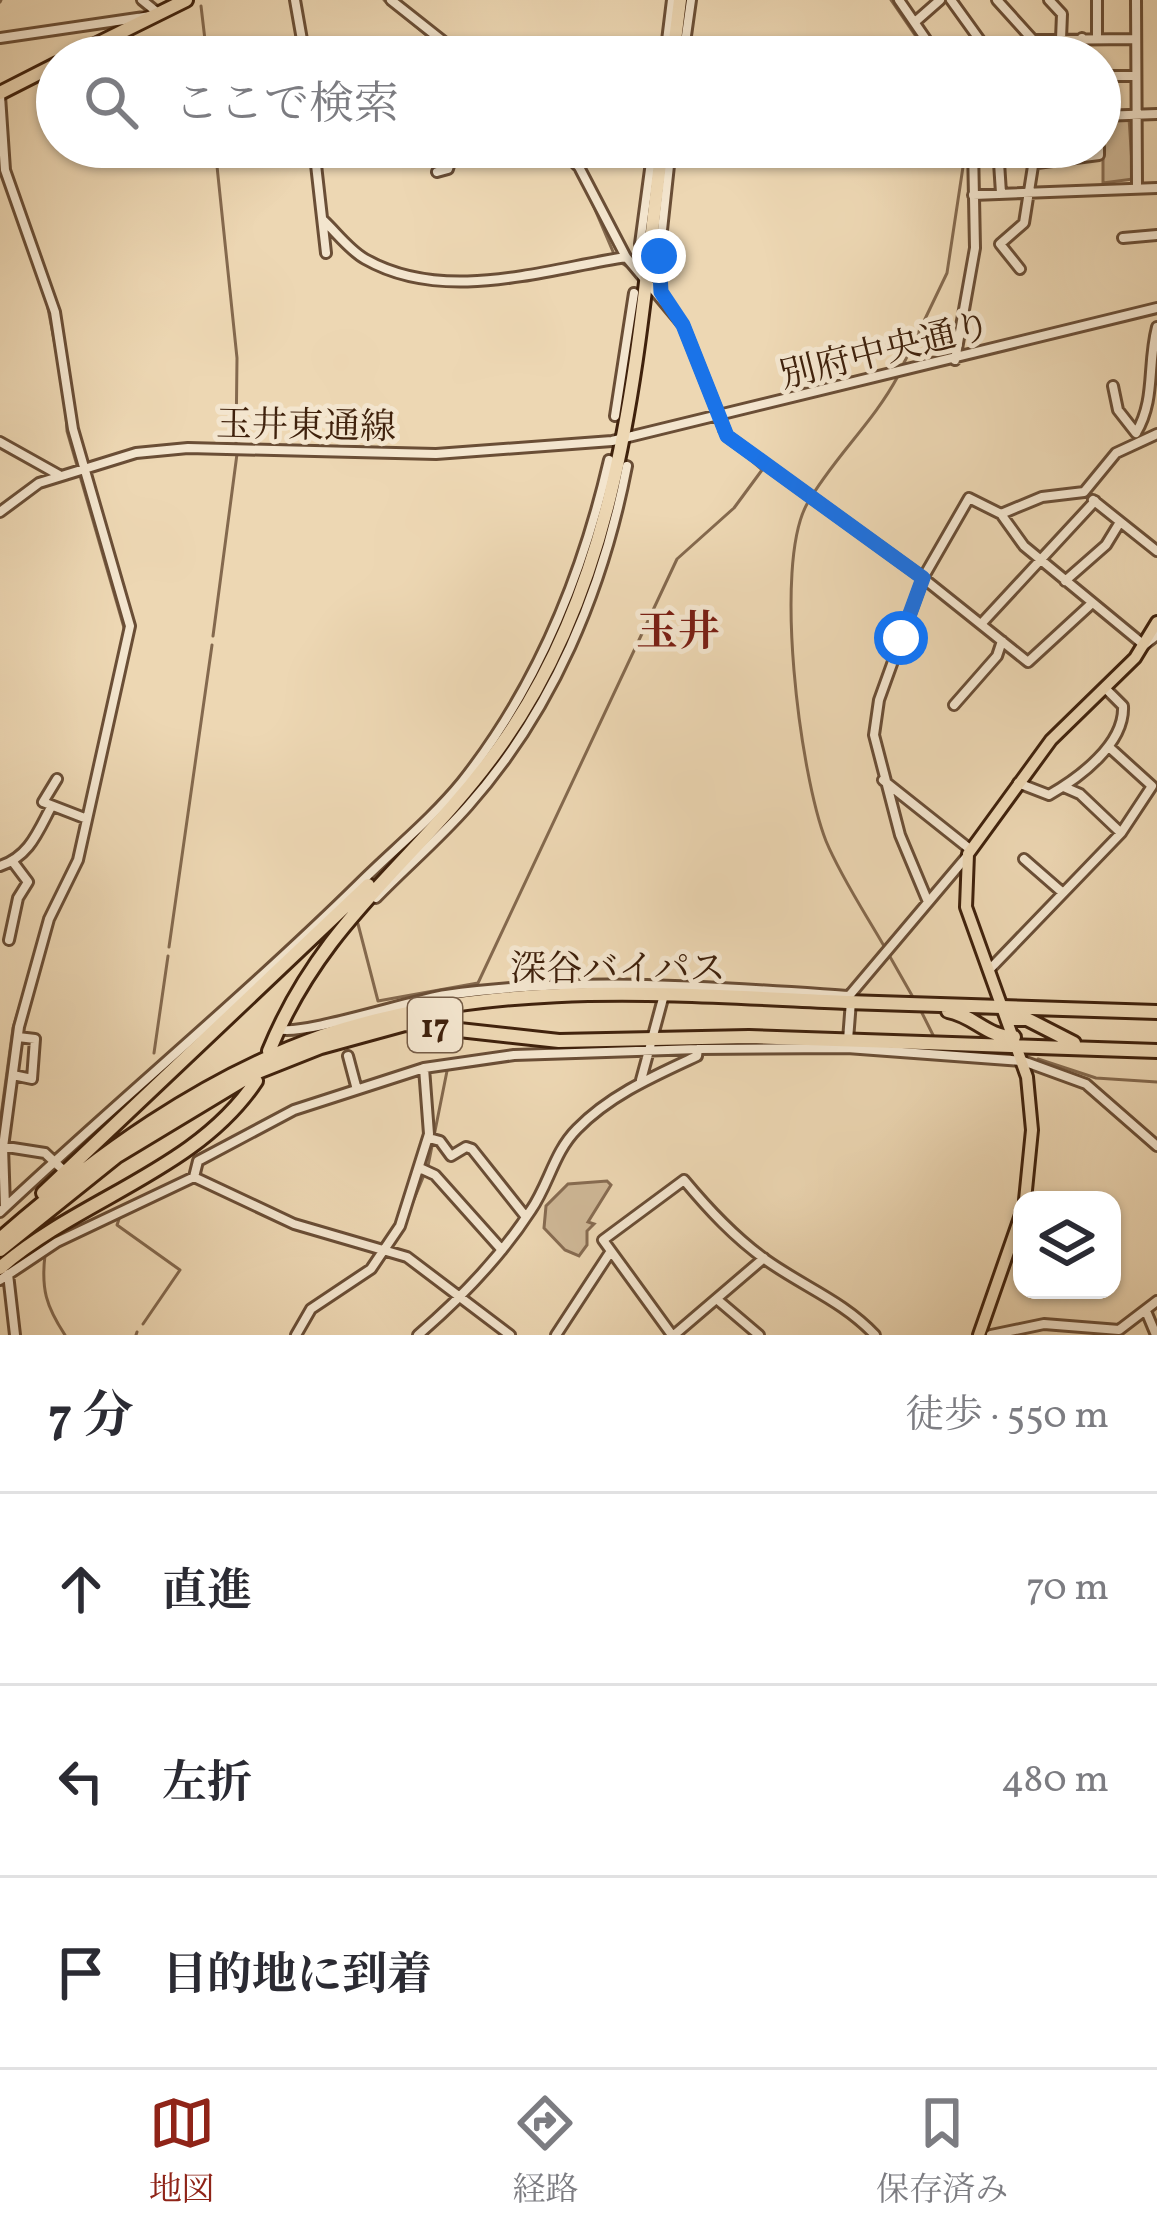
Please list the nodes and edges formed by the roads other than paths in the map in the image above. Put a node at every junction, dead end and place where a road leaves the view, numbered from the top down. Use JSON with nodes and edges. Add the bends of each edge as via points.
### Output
{"nodes":[{"id":1,"x":142,"y":0,"type":"edge"},
{"id":2,"x":186,"y":0,"type":"edge"},
{"id":3,"x":295,"y":0,"type":"edge"},
{"id":4,"x":391,"y":0,"type":"edge"},
{"id":5,"x":676,"y":0,"type":"edge"},
{"id":6,"x":691,"y":0,"type":"edge"},
{"id":7,"x":899,"y":0,"type":"edge"},
{"id":8,"x":940,"y":0,"type":"edge"},
{"id":9,"x":951,"y":0,"type":"edge"},
{"id":10,"x":997,"y":0,"type":"edge"},
{"id":11,"x":1049,"y":0,"type":"edge"},
{"id":12,"x":1097,"y":0,"type":"edge"},
{"id":13,"x":1136,"y":0,"type":"edge"},
{"id":14,"x":154,"y":15,"type":"junction"},
{"id":15,"x":915,"y":22,"type":"junction"},
{"id":16,"x":112,"y":36,"type":"edge"},
{"id":17,"x":301,"y":36,"type":"edge"},
{"id":18,"x":436,"y":36,"type":"edge"},
{"id":19,"x":672,"y":36,"type":"edge"},
{"id":20,"x":686,"y":36,"type":"edge"},
{"id":21,"x":924,"y":36,"type":"edge"},
{"id":22,"x":977,"y":36,"type":"edge"},
{"id":23,"x":1029,"y":36,"type":"edge"},
{"id":24,"x":1061,"y":36,"type":"edge"},
{"id":25,"x":1097,"y":36,"type":"edge"},
{"id":26,"x":0,"y":38,"type":"edge"},
{"id":27,"x":1121,"y":39,"type":"edge"},
{"id":28,"x":1136,"y":39,"type":"junction"},
{"id":29,"x":36,"y":75,"type":"edge"},
{"id":30,"x":1121,"y":76,"type":"edge"},
{"id":31,"x":1136,"y":76,"type":"junction"},
{"id":32,"x":0,"y":95,"type":"edge"},
{"id":33,"x":1157,"y":114,"type":"edge"},
{"id":34,"x":1121,"y":115,"type":"edge"},
{"id":35,"x":1136,"y":115,"type":"junction"},
{"id":36,"x":317,"y":168,"type":"edge"},
{"id":37,"x":448,"y":168,"type":"edge"},
{"id":38,"x":580,"y":168,"type":"edge"},
{"id":39,"x":657,"y":168,"type":"edge"},
{"id":40,"x":661,"y":168,"type":"edge"},
{"id":41,"x":974,"y":168,"type":"edge"},
{"id":42,"x":999,"y":168,"type":"edge"},
{"id":43,"x":1036,"y":168,"type":"edge"},
{"id":44,"x":436,"y":172,"type":"dead end"},
{"id":45,"x":1137,"y":184,"type":"junction"},
{"id":46,"x":1157,"y":188,"type":"edge"},
{"id":47,"x":652,"y":192,"type":"junction"},
{"id":48,"x":1001,"y":194,"type":"junction"},
{"id":49,"x":973,"y":195,"type":"junction"},
{"id":50,"x":1032,"y":195,"type":"junction"},
{"id":51,"x":323,"y":220,"type":"junction"},
{"id":52,"x":1157,"y":235,"type":"edge"},
{"id":53,"x":1123,"y":238,"type":"dead end"},
{"id":54,"x":640,"y":244,"type":"dead end"},
{"id":55,"x":326,"y":253,"type":"dead end"},
{"id":56,"x":626,"y":256,"type":"junction"},
{"id":57,"x":1020,"y":269,"type":"dead end"},
{"id":58,"x":645,"y":274,"type":"junction"},
{"id":59,"x":661,"y":292,"type":"junction"},
{"id":60,"x":634,"y":293,"type":"dead end"},
{"id":61,"x":1157,"y":308,"type":"edge"},
{"id":62,"x":1157,"y":327,"type":"edge"},
{"id":63,"x":638,"y":330,"type":"junction"},
{"id":64,"x":955,"y":361,"type":"junction"},
{"id":65,"x":1113,"y":386,"type":"dead end"},
{"id":66,"x":615,"y":416,"type":"dead end"},
{"id":67,"x":717,"y":417,"type":"junction"},
{"id":68,"x":1157,"y":434,"type":"edge"},
{"id":69,"x":1135,"y":437,"type":"junction"},
{"id":70,"x":625,"y":438,"type":"junction"},
{"id":71,"x":0,"y":442,"type":"edge"},
{"id":72,"x":609,"y":460,"type":"dead end"},
{"id":73,"x":627,"y":466,"type":"dead end"},
{"id":74,"x":81,"y":468,"type":"junction"},
{"id":75,"x":59,"y":475,"type":"junction"},
{"id":76,"x":1084,"y":492,"type":"junction"},
{"id":77,"x":1095,"y":502,"type":"junction"},
{"id":78,"x":0,"y":512,"type":"edge"},
{"id":79,"x":1001,"y":514,"type":"junction"},
{"id":80,"x":1120,"y":522,"type":"junction"},
{"id":81,"x":1157,"y":551,"type":"edge"},
{"id":82,"x":1044,"y":561,"type":"junction"},
{"id":83,"x":923,"y":578,"type":"junction"},
{"id":84,"x":1065,"y":581,"type":"junction"},
{"id":85,"x":585,"y":587,"type":"junction"},
{"id":86,"x":1090,"y":604,"type":"junction"},
{"id":87,"x":1157,"y":622,"type":"edge"},
{"id":88,"x":981,"y":623,"type":"junction"},
{"id":89,"x":1157,"y":635,"type":"edge"},
{"id":90,"x":1002,"y":641,"type":"junction"},
{"id":91,"x":1144,"y":645,"type":"junction"},
{"id":92,"x":1105,"y":688,"type":"junction"},
{"id":93,"x":531,"y":698,"type":"junction"},
{"id":94,"x":954,"y":705,"type":"dead end"},
{"id":95,"x":1109,"y":747,"type":"junction"},
{"id":96,"x":57,"y":778,"type":"dead end"},
{"id":97,"x":883,"y":779,"type":"junction"},
{"id":98,"x":1017,"y":782,"type":"junction"},
{"id":99,"x":1064,"y":787,"type":"junction"},
{"id":100,"x":50,"y":809,"type":"junction"},
{"id":101,"x":84,"y":818,"type":"junction"},
{"id":102,"x":440,"y":819,"type":"junction"},
{"id":103,"x":1121,"y":833,"type":"junction"},
{"id":104,"x":969,"y":852,"type":"junction"},
{"id":105,"x":1024,"y":859,"type":"dead end"},
{"id":106,"x":13,"y":862,"type":"junction"},
{"id":107,"x":0,"y":866,"type":"edge"},
{"id":108,"x":1063,"y":893,"type":"junction"},
{"id":109,"x":928,"y":902,"type":"junction"},
{"id":110,"x":311,"y":935,"type":"junction"},
{"id":111,"x":9,"y":940,"type":"dead end"},
{"id":112,"x":321,"y":955,"type":"junction"},
{"id":113,"x":989,"y":970,"type":"junction"},
{"id":114,"x":666,"y":988,"type":"junction"},
{"id":115,"x":850,"y":999,"type":"junction"},
{"id":116,"x":919,"y":1004,"type":"junction"},
{"id":117,"x":1005,"y":1012,"type":"junction"},
{"id":118,"x":1157,"y":1012,"type":"edge"},
{"id":119,"x":281,"y":1030,"type":"junction"},
{"id":120,"x":18,"y":1037,"type":"junction"},
{"id":121,"x":848,"y":1043,"type":"junction"},
{"id":122,"x":651,"y":1044,"type":"junction"},
{"id":123,"x":698,"y":1048,"type":"junction"},
{"id":124,"x":1019,"y":1049,"type":"junction"},
{"id":125,"x":1085,"y":1049,"type":"junction"},
{"id":126,"x":269,"y":1051,"type":"dead end"},
{"id":127,"x":1157,"y":1051,"type":"edge"},
{"id":128,"x":347,"y":1056,"type":"dead end"},
{"id":129,"x":424,"y":1068,"type":"junction"},
{"id":130,"x":13,"y":1075,"type":"junction"},
{"id":131,"x":256,"y":1081,"type":"dead end"},
{"id":132,"x":641,"y":1082,"type":"junction"},
{"id":133,"x":356,"y":1086,"type":"junction"},
{"id":134,"x":428,"y":1138,"type":"junction"},
{"id":135,"x":1157,"y":1146,"type":"edge"},
{"id":136,"x":2,"y":1147,"type":"edge"},
{"id":137,"x":54,"y":1160,"type":"junction"},
{"id":138,"x":62,"y":1169,"type":"dead end"},
{"id":139,"x":425,"y":1170,"type":"junction"},
{"id":140,"x":194,"y":1177,"type":"junction"},
{"id":141,"x":1026,"y":1191,"type":"edge"},
{"id":142,"x":98,"y":1208,"type":"dead end"},
{"id":143,"x":2,"y":1209,"type":"edge"},
{"id":144,"x":526,"y":1217,"type":"junction"},
{"id":145,"x":108,"y":1218,"type":"junction"},
{"id":146,"x":0,"y":1236,"type":"edge"},
{"id":147,"x":1013,"y":1238,"type":"edge"},
{"id":148,"x":0,"y":1250,"type":"edge"},
{"id":149,"x":502,"y":1250,"type":"junction"},
{"id":150,"x":386,"y":1252,"type":"junction"},
{"id":151,"x":609,"y":1254,"type":"junction"},
{"id":152,"x":764,"y":1258,"type":"junction"},
{"id":153,"x":3,"y":1273,"type":"edge"},
{"id":154,"x":461,"y":1298,"type":"junction"},
{"id":155,"x":719,"y":1300,"type":"junction"},
{"id":156,"x":1157,"y":1301,"type":"edge"},
{"id":157,"x":1146,"y":1311,"type":"junction"},
{"id":158,"x":1044,"y":1324,"type":"junction"},
{"id":159,"x":1119,"y":1332,"type":"edge"},
{"id":160,"x":15,"y":1335,"type":"edge"},
{"id":161,"x":296,"y":1335,"type":"edge"},
{"id":162,"x":418,"y":1335,"type":"edge"},
{"id":163,"x":510,"y":1335,"type":"edge"},
{"id":164,"x":556,"y":1335,"type":"edge"},
{"id":165,"x":673,"y":1335,"type":"edge"},
{"id":166,"x":759,"y":1335,"type":"edge"},
{"id":167,"x":875,"y":1335,"type":"edge"},
{"id":168,"x":979,"y":1335,"type":"edge"},
{"id":169,"x":991,"y":1335,"type":"edge"},
{"id":170,"x":1047,"y":1335,"type":"edge"},
{"id":171,"x":1156,"y":1335,"type":"edge"}],
"edges":[{"from":1,"to":14,"type":"street"},
{"from":2,"to":14,"type":"highway"},
{"from":3,"to":17,"type":"street"},
{"from":4,"to":18,"type":"street"},
{"from":5,"to":19,"type":"highway"},
{"from":6,"to":20,"type":"street"},
{"from":7,"to":15,"type":"street"},
{"from":8,"to":15,"type":"street"},
{"from":9,"to":22,"type":"street"},
{"from":10,"to":23,"type":"street"},
{"from":11,"to":24,"type":"street","via":[[1062,14]]},
{"from":12,"to":25,"type":"street"},
{"from":13,"to":28,"type":"street"},
{"from":14,"to":16,"type":"highway"},
{"from":14,"to":26,"type":"street"},
{"from":15,"to":21,"type":"street"},
{"from":27,"to":28,"type":"street"},
{"from":28,"to":31,"type":"street"},
{"from":29,"to":32,"type":"highway"},
{"from":30,"to":31,"type":"street"},
{"from":31,"to":35,"type":"street"},
{"from":32,"to":74,"type":"street","via":[[5,170],[55,312]]},
{"from":33,"to":35,"type":"street"},
{"from":34,"to":35,"type":"street"},
{"from":35,"to":45,"type":"street"},
{"from":36,"to":51,"type":"street"},
{"from":37,"to":44,"type":"street"},
{"from":38,"to":56,"type":"street"},
{"from":39,"to":47,"type":"highway","number":"17"},
{"from":40,"to":59,"type":"street"},
{"from":41,"to":49,"type":"street"},
{"from":42,"to":48,"type":"street"},
{"from":43,"to":50,"type":"street"},
{"from":45,"to":46,"type":"street"},
{"from":45,"to":50,"type":"street"},
{"from":47,"to":54,"type":"street"},
{"from":47,"to":58,"type":"highway","number":"17"},
{"from":48,"to":49,"type":"street"},
{"from":48,"to":50,"type":"street"},
{"from":49,"to":64,"type":"street","via":[[975,248]]},
{"from":50,"to":57,"type":"street","via":[[1019,231],[1000,244]]},
{"from":51,"to":55,"type":"street"},
{"from":51,"to":56,"type":"street","via":[[362,257],[438,280],[500,280]]},
{"from":52,"to":53,"type":"street"},
{"from":56,"to":58,"type":"street"},
{"from":58,"to":59,"type":"street"},
{"from":58,"to":63,"type":"highway","number":"17"},
{"from":59,"to":67,"type":"street","via":[[683,325]]},
{"from":60,"to":63,"type":"street"},
{"from":61,"to":64,"type":"street","name":"別府中央通り"},
{"from":62,"to":69,"type":"street","via":[[1148,366],[1152,398]]},
{"from":63,"to":66,"type":"street"},
{"from":63,"to":70,"type":"highway","number":"17"},
{"from":64,"to":67,"type":"street","name":"別府中央通り"},
{"from":65,"to":69,"type":"street"},
{"from":67,"to":70,"type":"street","name":"別府中央通り"},
{"from":67,"to":83,"type":"street","via":[[727,436]]},
{"from":68,"to":69,"type":"street"},
{"from":69,"to":76,"type":"street"},
{"from":70,"to":74,"type":"street","name":"玉井東通線","via":[[436,454],[148,451]]},
{"from":70,"to":85,"type":"highway","number":"17"},
{"from":71,"to":75,"type":"street"},
{"from":72,"to":85,"type":"street"},
{"from":73,"to":85,"type":"street"},
{"from":74,"to":75,"type":"street","name":"玉井東通線"},
{"from":74,"to":101,"type":"street","via":[[130,626]]},
{"from":75,"to":78,"type":"street","name":"玉井東通線"},
{"from":76,"to":77,"type":"street"},
{"from":76,"to":79,"type":"street"},
{"from":77,"to":80,"type":"street"},
{"from":77,"to":82,"type":"street"},
{"from":79,"to":82,"type":"street"},
{"from":79,"to":83,"type":"street","via":[[969,498]]},
{"from":80,"to":81,"type":"street"},
{"from":80,"to":84,"type":"street"},
{"from":82,"to":84,"type":"street"},
{"from":82,"to":88,"type":"street"},
{"from":83,"to":88,"type":"street"},
{"from":83,"to":97,"type":"street","via":[[878,700],[874,735]]},
{"from":84,"to":86,"type":"street"},
{"from":85,"to":93,"type":"highway","number":"17"},
{"from":86,"to":90,"type":"street","via":[[1028,662]]},
{"from":86,"to":91,"type":"street"},
{"from":87,"to":91,"type":"main road"},
{"from":88,"to":90,"type":"street"},
{"from":89,"to":91,"type":"street"},
{"from":90,"to":94,"type":"street"},
{"from":91,"to":92,"type":"main road"},
{"from":92,"to":95,"type":"street","via":[[1123,706],[1124,720]]},
{"from":92,"to":98,"type":"main road"},
{"from":93,"to":102,"type":"highway","number":"17"},
{"from":93,"to":110,"type":"street","via":[[460,785]]},
{"from":93,"to":112,"type":"street","via":[[469,806]]},
{"from":95,"to":99,"type":"street"},
{"from":95,"to":103,"type":"street","via":[[1152,786]]},
{"from":96,"to":100,"type":"street","via":[[43,802]]},
{"from":97,"to":104,"type":"street"},
{"from":97,"to":109,"type":"street"},
{"from":98,"to":99,"type":"street","via":[[1049,796]]},
{"from":98,"to":104,"type":"main road"},
{"from":99,"to":103,"type":"street"},
{"from":100,"to":101,"type":"street"},
{"from":100,"to":106,"type":"street"},
{"from":101,"to":120,"type":"street"},
{"from":102,"to":110,"type":"highway","number":"17"},
{"from":102,"to":112,"type":"highway","number":"17"},
{"from":103,"to":108,"type":"street"},
{"from":104,"to":109,"type":"street"},
{"from":104,"to":113,"type":"main road","via":[[966,907]]},
{"from":105,"to":108,"type":"street"},
{"from":106,"to":107,"type":"street"},
{"from":106,"to":111,"type":"street","via":[[28,882]]},
{"from":108,"to":113,"type":"street"},
{"from":109,"to":115,"type":"street"},
{"from":110,"to":137,"type":"street"},
{"from":110,"to":146,"type":"highway","number":"17"},
{"from":112,"to":119,"type":"highway","number":"17"},
{"from":113,"to":117,"type":"main road"},
{"from":114,"to":115,"type":"highway","name":"深谷バイパス","number":"17"},
{"from":114,"to":119,"type":"street","via":[[512,987],[420,999],[293,1034]]},
{"from":114,"to":122,"type":"street"},
{"from":114,"to":146,"type":"highway","name":"深谷バイパス","number":"17","via":[[444,1004],[319,1037],[152,1122]]},
{"from":115,"to":116,"type":"highway","name":"深谷バイパス","number":"17"},
{"from":115,"to":121,"type":"street"},
{"from":116,"to":117,"type":"highway","name":"深谷バイパス","number":"17"},
{"from":116,"to":124,"type":"highway","via":[[971,1018]]},
{"from":117,"to":118,"type":"highway","name":"深谷バイパス","number":"17"},
{"from":117,"to":124,"type":"main road"},
{"from":117,"to":125,"type":"highway"},
{"from":119,"to":126,"type":"highway","number":"17"},
{"from":120,"to":130,"type":"street"},
{"from":120,"to":130,"type":"street","via":[[35,1039],[32,1079]]},
{"from":121,"to":122,"type":"highway","name":"深谷バイパス","number":"17"},
{"from":121,"to":123,"type":"street"},
{"from":121,"to":124,"type":"street"},
{"from":121,"to":124,"type":"highway","name":"深谷バイパス","number":"17"},
{"from":122,"to":123,"type":"street"},
{"from":122,"to":129,"type":"street"},
{"from":122,"to":132,"type":"street"},
{"from":122,"to":148,"type":"highway","name":"深谷バイパス","number":"17","via":[[405,1024],[321,1047],[253,1074],[156,1130]]},
{"from":123,"to":132,"type":"street","via":[[697,1056]]},
{"from":124,"to":125,"type":"highway","name":"深谷バイパス","number":"17"},
{"from":124,"to":135,"type":"street","via":[[1085,1084]]},
{"from":124,"to":141,"type":"main road","via":[[1032,1130]]},
{"from":125,"to":127,"type":"highway","name":"深谷バイパス","number":"17"},
{"from":128,"to":133,"type":"street"},
{"from":129,"to":133,"type":"street"},
{"from":129,"to":134,"type":"street"},
{"from":130,"to":136,"type":"street"},
{"from":131,"to":153,"type":"highway","via":[[198,1145],[86,1206]]},
{"from":132,"to":144,"type":"street","via":[[575,1130]]},
{"from":133,"to":140,"type":"street","via":[[198,1161]]},
{"from":134,"to":139,"type":"street"},
{"from":134,"to":144,"type":"street","via":[[451,1156],[472,1149]]},
{"from":136,"to":137,"type":"street"},
{"from":136,"to":143,"type":"street"},
{"from":137,"to":138,"type":"street"},
{"from":137,"to":143,"type":"street"},
{"from":139,"to":149,"type":"street"},
{"from":139,"to":150,"type":"street"},
{"from":140,"to":145,"type":"street"},
{"from":140,"to":150,"type":"street","via":[[294,1224]]},
{"from":142,"to":145,"type":"street"},
{"from":144,"to":149,"type":"street"},
{"from":145,"to":153,"type":"street"},
{"from":147,"to":168,"type":"main road"},
{"from":149,"to":154,"type":"street"},
{"from":150,"to":154,"type":"street","via":[[407,1257]]},
{"from":150,"to":161,"type":"street","via":[[361,1279],[311,1309]]},
{"from":151,"to":152,"type":"street","via":[[603,1240],[684,1180]]},
{"from":151,"to":164,"type":"street"},
{"from":151,"to":165,"type":"street"},
{"from":152,"to":155,"type":"street"},
{"from":152,"to":167,"type":"street","via":[[837,1299]]},
{"from":153,"to":160,"type":"street"},
{"from":154,"to":162,"type":"street"},
{"from":154,"to":163,"type":"street"},
{"from":155,"to":165,"type":"street"},
{"from":155,"to":166,"type":"street"},
{"from":156,"to":157,"type":"street"},
{"from":157,"to":159,"type":"street"},
{"from":157,"to":171,"type":"street"},
{"from":158,"to":159,"type":"street"},
{"from":158,"to":169,"type":"street"},
{"from":158,"to":170,"type":"street"}]}
